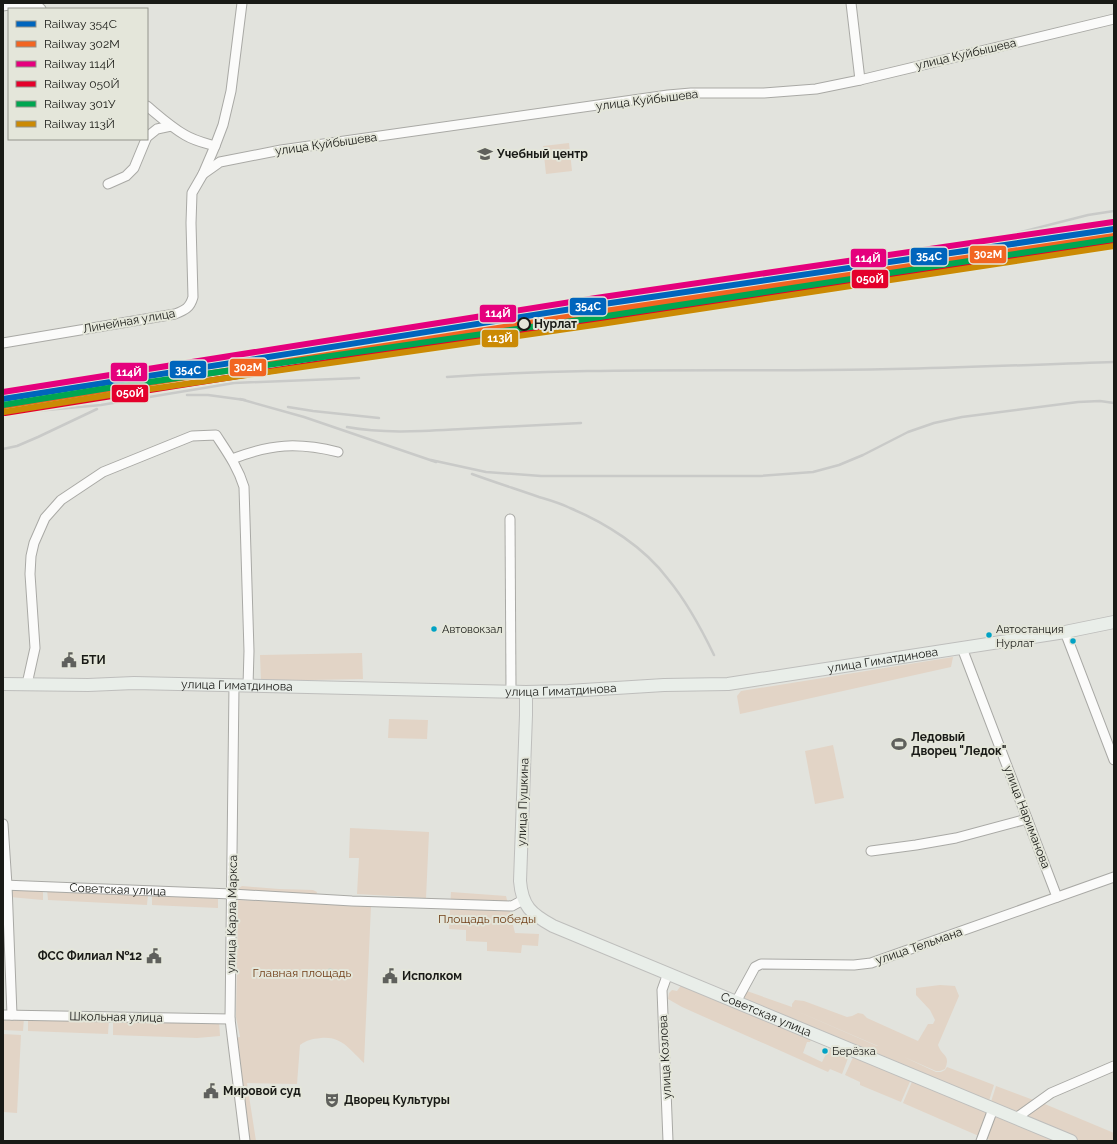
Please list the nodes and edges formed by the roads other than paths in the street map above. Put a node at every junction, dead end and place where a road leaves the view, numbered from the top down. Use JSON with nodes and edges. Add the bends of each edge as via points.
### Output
{"nodes":[{"id":1,"x":242,"y":3,"type":"edge"},
{"id":2,"x":851,"y":3,"type":"edge"},
{"id":3,"x":3,"y":6,"type":"edge"},
{"id":4,"x":40,"y":8,"type":"edge"},
{"id":5,"x":1114,"y":19,"type":"edge"},
{"id":6,"x":860,"y":80,"type":"junction"},
{"id":7,"x":148,"y":107,"type":"edge"},
{"id":8,"x":171,"y":126,"type":"junction"},
{"id":9,"x":148,"y":136,"type":"edge"},
{"id":10,"x":145,"y":140,"type":"edge"},
{"id":11,"x":215,"y":146,"type":"junction"},
{"id":12,"x":203,"y":174,"type":"junction"},
{"id":13,"x":108,"y":184,"type":"dead end"},
{"id":14,"x":3,"y":343,"type":"edge"},
{"id":15,"x":338,"y":452,"type":"dead end"},
{"id":16,"x":232,"y":459,"type":"junction"},
{"id":17,"x":510,"y":519,"type":"dead end"},
{"id":18,"x":1114,"y":622,"type":"edge"},
{"id":19,"x":1065,"y":632,"type":"junction"},
{"id":20,"x":962,"y":648,"type":"junction"},
{"id":21,"x":3,"y":684,"type":"edge"},
{"id":22,"x":27,"y":684,"type":"junction"},
{"id":23,"x":234,"y":686,"type":"junction"},
{"id":24,"x":248,"y":686,"type":"junction"},
{"id":25,"x":511,"y":691,"type":"junction"},
{"id":26,"x":526,"y":692,"type":"junction"},
{"id":27,"x":1114,"y":760,"type":"edge"},
{"id":28,"x":1027,"y":819,"type":"junction"},
{"id":29,"x":3,"y":824,"type":"edge"},
{"id":30,"x":871,"y":851,"type":"dead end"},
{"id":31,"x":1114,"y":877,"type":"edge"},
{"id":32,"x":5,"y":885,"type":"edge"},
{"id":33,"x":232,"y":894,"type":"junction"},
{"id":34,"x":1057,"y":897,"type":"junction"},
{"id":35,"x":523,"y":900,"type":"junction"},
{"id":36,"x":530,"y":910,"type":"joint"},
{"id":37,"x":668,"y":973,"type":"junction"},
{"id":38,"x":736,"y":1002,"type":"junction"},
{"id":39,"x":7,"y":1015,"type":"edge"},
{"id":40,"x":230,"y":1019,"type":"junction"},
{"id":41,"x":1114,"y":1066,"type":"edge"},
{"id":42,"x":993,"y":1109,"type":"junction"},
{"id":43,"x":1016,"y":1118,"type":"junction"},
{"id":44,"x":245,"y":1141,"type":"edge"},
{"id":45,"x":668,"y":1141,"type":"edge"},
{"id":46,"x":981,"y":1141,"type":"edge"},
{"id":47,"x":1071,"y":1141,"type":"edge"}],
"edges":[{"from":1,"to":11,"type":"street","via":[[231,91]]},
{"from":2,"to":6,"type":"street"},
{"from":3,"to":4,"type":"street","via":[[30,3]]},
{"from":5,"to":6,"type":"street","name":"улица Куйбышева"},
{"from":6,"to":12,"type":"street","name":"улица Куйбышева","via":[[789,92],[668,95],[281,150],[220,162]]},
{"from":7,"to":8,"type":"street"},
{"from":8,"to":9,"type":"street","via":[[157,129]]},
{"from":8,"to":11,"type":"street","via":[[196,141]]},
{"from":10,"to":13,"type":"street","via":[[134,168],[126,176]]},
{"from":11,"to":12,"type":"street"},
{"from":12,"to":14,"type":"street","name":"Линейная улица","via":[[192,193],[193,297],[187,310]]},
{"from":15,"to":16,"type":"street","via":[[317,447],[274,446]]},
{"from":16,"to":22,"type":"street","via":[[216,435],[192,436],[103,472],[61,500],[39,529],[31,556],[35,648]]},
{"from":16,"to":24,"type":"street","via":[[244,487]]},
{"from":17,"to":25,"type":"street"},
{"from":18,"to":19,"type":"main road","name":"улица Гиматдинова"},
{"from":19,"to":20,"type":"main road","name":"улица Гиматдинова"},
{"from":19,"to":27,"type":"street"},
{"from":20,"to":26,"type":"main road","name":"улица Гиматдинова","via":[[728,684]]},
{"from":20,"to":28,"type":"street","name":"улица Нариманова"},
{"from":21,"to":22,"type":"main road","name":"улица Гиматдинова"},
{"from":22,"to":23,"type":"main road","name":"улица Гиматдинова","via":[[134,683]]},
{"from":23,"to":24,"type":"main road","name":"улица Гиматдинова"},
{"from":23,"to":33,"type":"street","name":"улица Карла Маркса"},
{"from":24,"to":25,"type":"main road","name":"улица Гиматдинова"},
{"from":25,"to":26,"type":"main road","name":"улица Гиматдинова"},
{"from":26,"to":35,"type":"main road","name":"улица Пушкина","via":[[520,881]]},
{"from":28,"to":30,"type":"street","via":[[956,838]]},
{"from":28,"to":34,"type":"street","name":"улица Нариманова"},
{"from":29,"to":32,"type":"street"},
{"from":31,"to":34,"type":"street","name":"улица Тельмана"},
{"from":32,"to":33,"type":"street","name":"Советская улица"},
{"from":32,"to":39,"type":"street"},
{"from":33,"to":35,"type":"street","name":"Советская улица","via":[[512,906]]},
{"from":33,"to":40,"type":"street","name":"улица Карла Маркса"},
{"from":34,"to":38,"type":"street","name":"улица Тельмана","via":[[872,963],[761,964],[756,967]]},
{"from":35,"to":36,"type":"main road","name":"улица Пушкина"},
{"from":36,"to":37,"type":"main road","name":"Советская улица","via":[[553,926]]},
{"from":37,"to":38,"type":"main road","name":"Советская улица"},
{"from":37,"to":45,"type":"street","name":"улица Козлова","via":[[662,990]]},
{"from":38,"to":42,"type":"main road","name":"Советская улица"},
{"from":39,"to":40,"type":"street","name":"Школьная улица"},
{"from":40,"to":44,"type":"street","name":"улица Карла Маркса"},
{"from":41,"to":43,"type":"street","via":[[1051,1093]]},
{"from":42,"to":43,"type":"main road","name":"Советская улица"},
{"from":42,"to":46,"type":"street"},
{"from":43,"to":47,"type":"main road","name":"Советская улица"}]}
